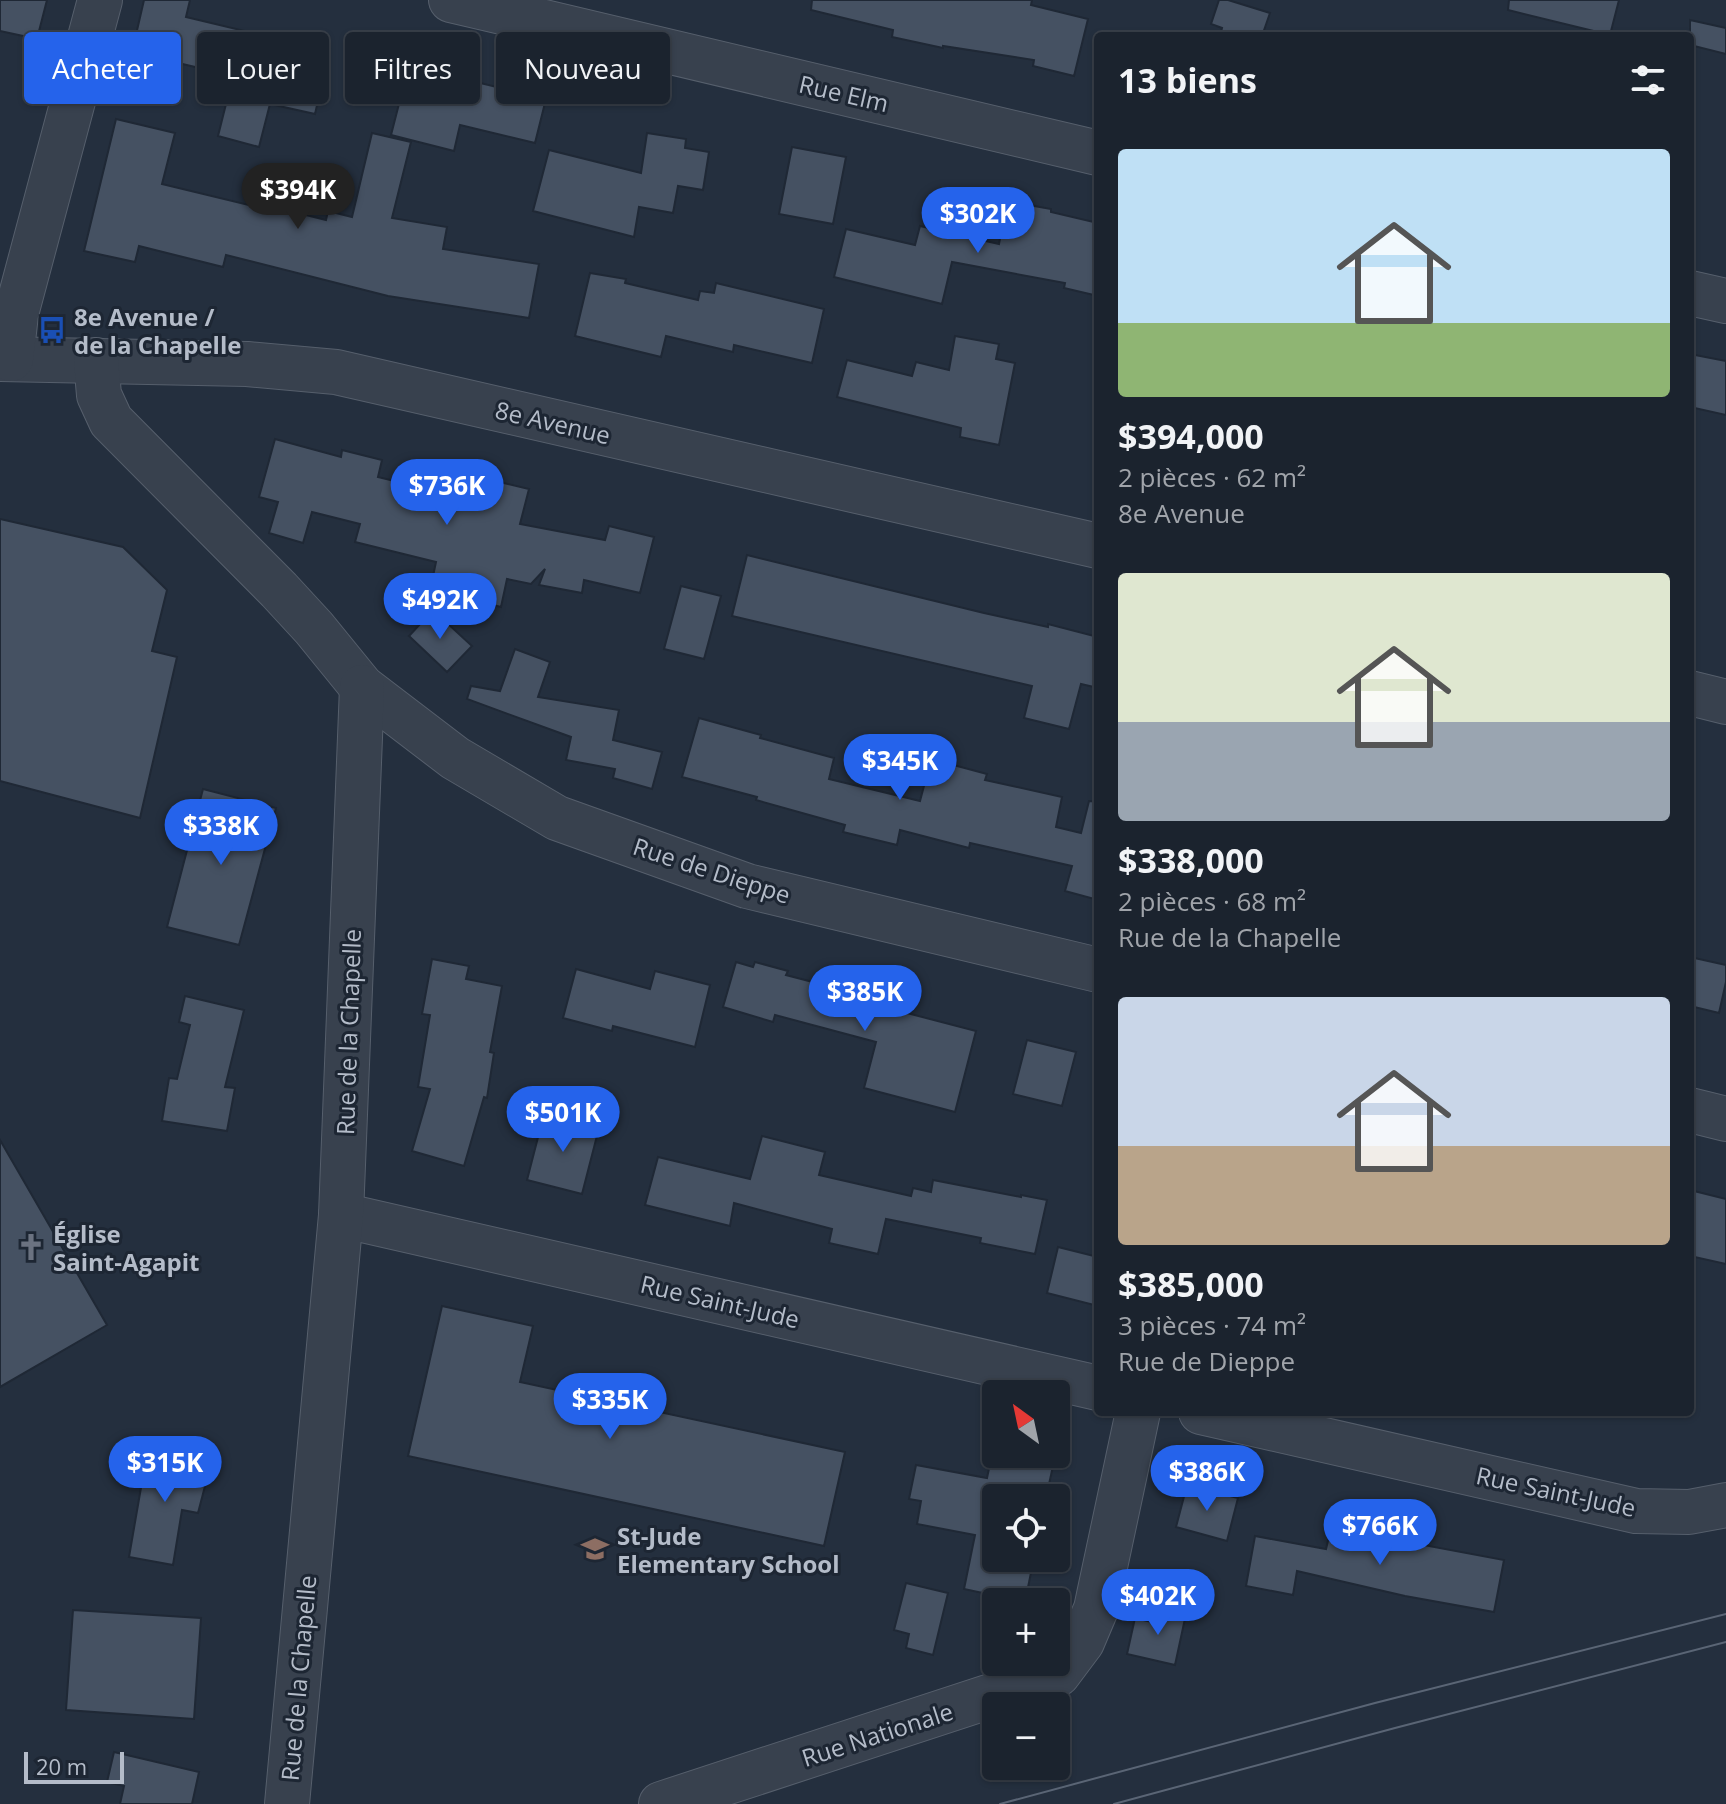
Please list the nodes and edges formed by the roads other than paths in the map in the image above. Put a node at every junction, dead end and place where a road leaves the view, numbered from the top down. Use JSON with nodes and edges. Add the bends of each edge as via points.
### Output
{"nodes":[{"id":1,"x":100,"y":0,"type":"edge"},
{"id":2,"x":478,"y":3,"type":"edge"},
{"id":3,"x":1094,"y":152,"type":"edge"},
{"id":4,"x":1694,"y":294,"type":"edge"},
{"id":5,"x":1726,"y":301,"type":"edge"},
{"id":6,"x":6,"y":359,"type":"edge"},
{"id":7,"x":96,"y":360,"type":"junction"},
{"id":8,"x":1094,"y":545,"type":"edge"},
{"id":9,"x":362,"y":687,"type":"junction"},
{"id":10,"x":1694,"y":694,"type":"edge"},
{"id":11,"x":1726,"y":702,"type":"edge"},
{"id":12,"x":1094,"y":969,"type":"edge"},
{"id":13,"x":1694,"y":1111,"type":"edge"},
{"id":14,"x":1726,"y":1119,"type":"edge"},
{"id":15,"x":341,"y":1215,"type":"junction"},
{"id":16,"x":1094,"y":1387,"type":"edge"},
{"id":17,"x":1137,"y":1416,"type":"edge"},
{"id":18,"x":1219,"y":1416,"type":"edge"},
{"id":19,"x":1726,"y":1505,"type":"edge"},
{"id":20,"x":287,"y":1804,"type":"edge"},
{"id":21,"x":661,"y":1804,"type":"edge"}],
"edges":[{"from":1,"to":6,"type":"street"},
{"from":2,"to":3,"type":"street","name":"Rue Elm"},
{"from":4,"to":5,"type":"street"},
{"from":6,"to":7,"type":"street","name":"8e Avenue"},
{"from":7,"to":8,"type":"street","name":"8e Avenue","via":[[336,372]]},
{"from":7,"to":9,"type":"street","via":[[99,395],[111,421],[279,590]]},
{"from":9,"to":12,"type":"street","name":"Rue de Dieppe","via":[[455,758],[557,818],[747,886]]},
{"from":9,"to":15,"type":"street","name":"Rue de la Chapelle"},
{"from":10,"to":11,"type":"street"},
{"from":13,"to":14,"type":"street"},
{"from":15,"to":16,"type":"street","name":"Rue Saint-Jude"},
{"from":15,"to":20,"type":"street","name":"Rue de la Chapelle"},
{"from":17,"to":21,"type":"street","name":"Rue Nationale","via":[[1096,1609],[1082,1642],[1058,1674]]},
{"from":18,"to":19,"type":"street","name":"Rue Saint-Jude","via":[[1636,1511],[1689,1512]]}]}
